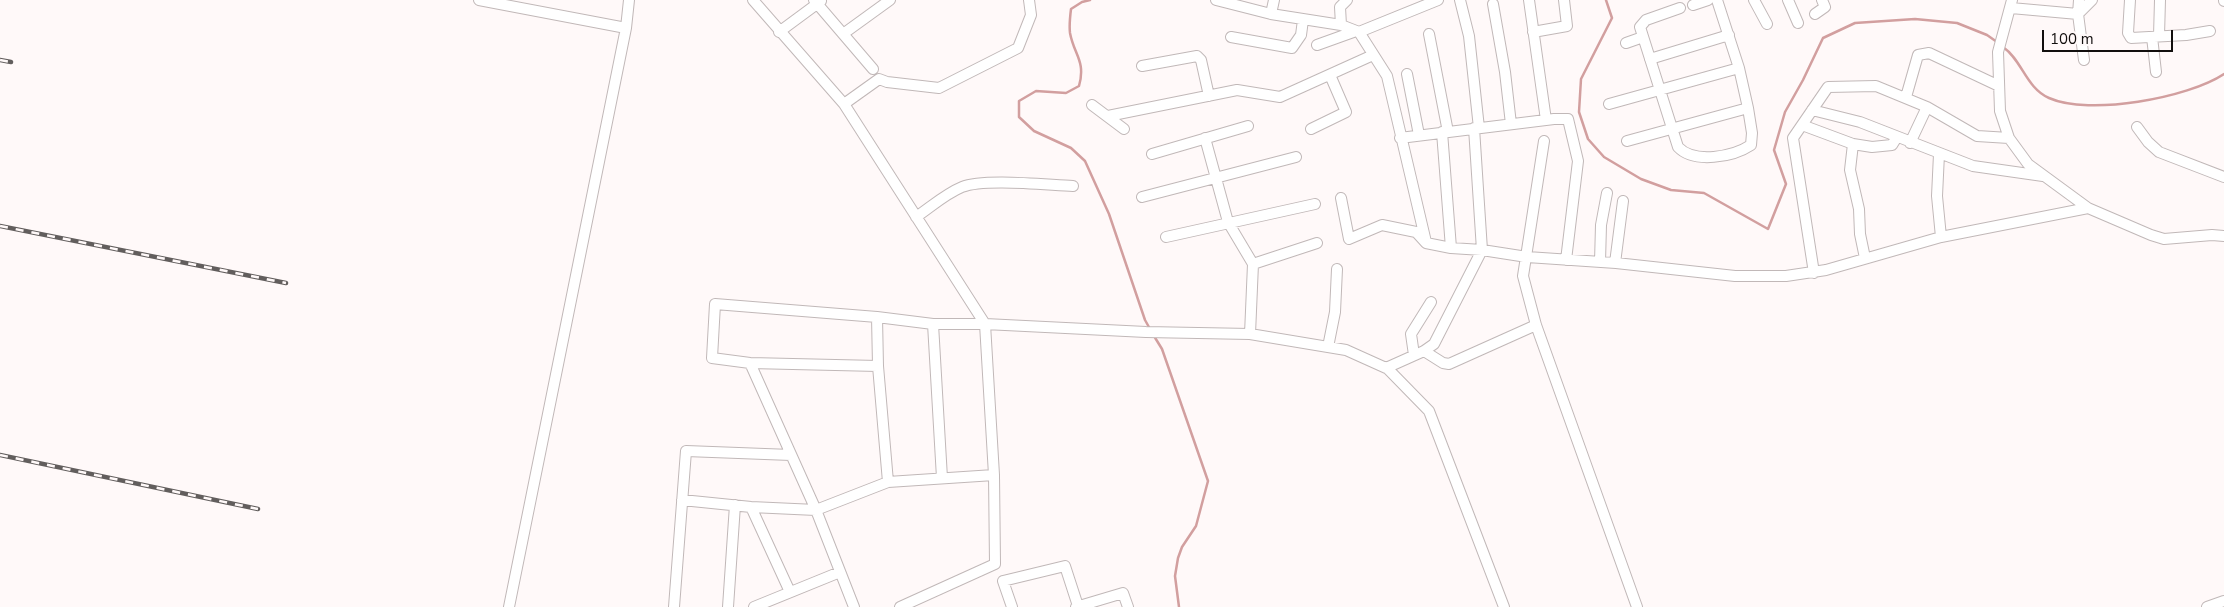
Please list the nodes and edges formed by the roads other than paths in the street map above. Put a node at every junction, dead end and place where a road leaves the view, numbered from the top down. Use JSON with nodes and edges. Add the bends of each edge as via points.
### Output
{"nodes":[{"id":1,"x":479,"y":0,"type":"edge"},
{"id":2,"x":629,"y":0,"type":"edge"},
{"id":3,"x":753,"y":0,"type":"edge"},
{"id":4,"x":890,"y":0,"type":"edge"},
{"id":5,"x":1029,"y":0,"type":"edge"},
{"id":6,"x":1216,"y":0,"type":"edge"},
{"id":7,"x":1274,"y":0,"type":"edge"},
{"id":8,"x":1347,"y":0,"type":"edge"},
{"id":9,"x":1460,"y":0,"type":"edge"},
{"id":10,"x":1529,"y":0,"type":"edge"},
{"id":11,"x":1564,"y":0,"type":"edge"},
{"id":12,"x":1708,"y":0,"type":"edge"},
{"id":13,"x":1717,"y":0,"type":"edge"},
{"id":14,"x":1754,"y":0,"type":"edge"},
{"id":15,"x":1788,"y":0,"type":"edge"},
{"id":16,"x":1822,"y":0,"type":"edge"},
{"id":17,"x":2079,"y":0,"type":"edge"},
{"id":18,"x":2092,"y":0,"type":"edge"},
{"id":19,"x":2130,"y":0,"type":"edge"},
{"id":20,"x":2160,"y":0,"type":"edge"},
{"id":21,"x":818,"y":1,"type":"edge"},
{"id":22,"x":1433,"y":1,"type":"edge"},
{"id":23,"x":1493,"y":4,"type":"dead end"},
{"id":24,"x":2011,"y":4,"type":"edge"},
{"id":25,"x":1693,"y":5,"type":"dead end"},
{"id":26,"x":2047,"y":5,"type":"edge"},
{"id":27,"x":1680,"y":8,"type":"dead end"},
{"id":28,"x":1271,"y":14,"type":"junction"},
{"id":29,"x":1815,"y":14,"type":"dead end"},
{"id":30,"x":2078,"y":14,"type":"junction"},
{"id":31,"x":1303,"y":20,"type":"junction"},
{"id":32,"x":1798,"y":23,"type":"dead end"},
{"id":33,"x":1767,"y":24,"type":"dead end"},
{"id":34,"x":1341,"y":25,"type":"junction"},
{"id":35,"x":626,"y":28,"type":"junction"},
{"id":36,"x":1357,"y":31,"type":"junction"},
{"id":37,"x":2210,"y":31,"type":"dead end"},
{"id":38,"x":779,"y":32,"type":"junction"},
{"id":39,"x":1533,"y":32,"type":"junction"},
{"id":40,"x":843,"y":34,"type":"junction"},
{"id":41,"x":1429,"y":34,"type":"dead end"},
{"id":42,"x":1728,"y":35,"type":"junction"},
{"id":43,"x":1231,"y":37,"type":"dead end"},
{"id":44,"x":1643,"y":37,"type":"junction"},
{"id":45,"x":2156,"y":37,"type":"junction"},
{"id":46,"x":1626,"y":43,"type":"dead end"},
{"id":47,"x":1317,"y":45,"type":"dead end"},
{"id":48,"x":1373,"y":55,"type":"junction"},
{"id":49,"x":1650,"y":59,"type":"junction"},
{"id":50,"x":2084,"y":60,"type":"dead end"},
{"id":51,"x":1142,"y":66,"type":"dead end"},
{"id":52,"x":1739,"y":68,"type":"junction"},
{"id":53,"x":873,"y":69,"type":"dead end"},
{"id":54,"x":2156,"y":72,"type":"dead end"},
{"id":55,"x":1407,"y":74,"type":"dead end"},
{"id":56,"x":1330,"y":75,"type":"junction"},
{"id":57,"x":1999,"y":86,"type":"junction"},
{"id":58,"x":1660,"y":89,"type":"junction"},
{"id":59,"x":1208,"y":96,"type":"junction"},
{"id":60,"x":1906,"y":97,"type":"junction"},
{"id":61,"x":844,"y":104,"type":"junction"},
{"id":62,"x":1609,"y":104,"type":"dead end"},
{"id":63,"x":1092,"y":105,"type":"dead end"},
{"id":64,"x":1748,"y":108,"type":"junction"},
{"id":65,"x":1926,"y":108,"type":"junction"},
{"id":66,"x":1812,"y":110,"type":"junction"},
{"id":67,"x":1108,"y":116,"type":"junction"},
{"id":68,"x":1546,"y":120,"type":"junction"},
{"id":69,"x":1511,"y":124,"type":"junction"},
{"id":70,"x":1802,"y":125,"type":"junction"},
{"id":71,"x":1248,"y":126,"type":"dead end"},
{"id":72,"x":2137,"y":127,"type":"dead end"},
{"id":73,"x":1477,"y":128,"type":"junction"},
{"id":74,"x":1673,"y":128,"type":"junction"},
{"id":75,"x":1124,"y":129,"type":"dead end"},
{"id":76,"x":1311,"y":129,"type":"dead end"},
{"id":77,"x":1445,"y":132,"type":"junction"},
{"id":78,"x":1419,"y":135,"type":"junction"},
{"id":79,"x":1897,"y":137,"type":"junction"},
{"id":80,"x":1205,"y":138,"type":"junction"},
{"id":81,"x":1400,"y":138,"type":"junction"},
{"id":82,"x":2009,"y":138,"type":"junction"},
{"id":83,"x":1544,"y":141,"type":"dead end"},
{"id":84,"x":1627,"y":141,"type":"dead end"},
{"id":85,"x":1910,"y":143,"type":"junction"},
{"id":86,"x":1853,"y":144,"type":"junction"},
{"id":87,"x":1152,"y":154,"type":"dead end"},
{"id":88,"x":1939,"y":154,"type":"junction"},
{"id":89,"x":1296,"y":157,"type":"dead end"},
{"id":90,"x":2044,"y":176,"type":"junction"},
{"id":91,"x":1217,"y":177,"type":"junction"},
{"id":92,"x":2224,"y":177,"type":"edge"},
{"id":93,"x":1073,"y":186,"type":"dead end"},
{"id":94,"x":1607,"y":193,"type":"dead end"},
{"id":95,"x":1142,"y":197,"type":"dead end"},
{"id":96,"x":1341,"y":198,"type":"dead end"},
{"id":97,"x":1623,"y":201,"type":"dead end"},
{"id":98,"x":1316,"y":204,"type":"dead end"},
{"id":99,"x":2088,"y":208,"type":"junction"},
{"id":100,"x":916,"y":217,"type":"junction"},
{"id":101,"x":1228,"y":222,"type":"junction"},
{"id":102,"x":2224,"y":236,"type":"edge"},
{"id":103,"x":1166,"y":237,"type":"dead end"},
{"id":104,"x":1941,"y":237,"type":"junction"},
{"id":105,"x":1426,"y":243,"type":"junction"},
{"id":106,"x":1317,"y":244,"type":"dead end"},
{"id":107,"x":1451,"y":248,"type":"junction"},
{"id":108,"x":1482,"y":250,"type":"junction"},
{"id":109,"x":1527,"y":257,"type":"junction"},
{"id":110,"x":1865,"y":258,"type":"junction"},
{"id":111,"x":1566,"y":260,"type":"junction"},
{"id":112,"x":1600,"y":262,"type":"junction"},
{"id":113,"x":1616,"y":263,"type":"junction"},
{"id":114,"x":1253,"y":264,"type":"junction"},
{"id":115,"x":1337,"y":269,"type":"dead end"},
{"id":116,"x":1814,"y":273,"type":"junction"},
{"id":117,"x":1431,"y":302,"type":"dead end"},
{"id":118,"x":877,"y":317,"type":"junction"},
{"id":119,"x":933,"y":324,"type":"junction"},
{"id":120,"x":985,"y":324,"type":"junction"},
{"id":121,"x":1536,"y":325,"type":"junction"},
{"id":122,"x":1250,"y":334,"type":"junction"},
{"id":123,"x":1328,"y":347,"type":"junction"},
{"id":124,"x":1419,"y":353,"type":"junction"},
{"id":125,"x":750,"y":363,"type":"junction"},
{"id":126,"x":878,"y":366,"type":"junction"},
{"id":127,"x":1386,"y":367,"type":"junction"},
{"id":128,"x":791,"y":455,"type":"junction"},
{"id":129,"x":994,"y":476,"type":"junction"},
{"id":130,"x":942,"y":478,"type":"junction"},
{"id":131,"x":888,"y":482,"type":"junction"},
{"id":132,"x":682,"y":500,"type":"junction"},
{"id":133,"x":735,"y":505,"type":"junction"},
{"id":134,"x":751,"y":507,"type":"junction"},
{"id":135,"x":816,"y":510,"type":"junction"},
{"id":136,"x":840,"y":572,"type":"junction"},
{"id":137,"x":790,"y":592,"type":"junction"},
{"id":138,"x":2224,"y":600,"type":"edge"},
{"id":139,"x":509,"y":607,"type":"edge"},
{"id":140,"x":674,"y":607,"type":"edge"},
{"id":141,"x":728,"y":607,"type":"edge"},
{"id":142,"x":754,"y":607,"type":"edge"},
{"id":143,"x":854,"y":607,"type":"edge"},
{"id":144,"x":900,"y":607,"type":"edge"},
{"id":145,"x":1012,"y":607,"type":"edge"},
{"id":146,"x":1077,"y":607,"type":"edge"},
{"id":147,"x":1128,"y":607,"type":"edge"},
{"id":148,"x":1504,"y":607,"type":"edge"},
{"id":149,"x":1637,"y":607,"type":"edge"},
{"id":150,"x":2207,"y":607,"type":"edge"}],
"edges":[{"from":1,"to":35,"type":"street"},
{"from":2,"to":35,"type":"street"},
{"from":3,"to":38,"type":"street"},
{"from":4,"to":40,"type":"street"},
{"from":5,"to":61,"type":"street","via":[[1031,15],[1018,48],[939,88],[880,79]]},
{"from":6,"to":28,"type":"street"},
{"from":7,"to":28,"type":"street"},
{"from":8,"to":34,"type":"street","via":[[1340,7]]},
{"from":9,"to":73,"type":"street","via":[[1469,36]]},
{"from":10,"to":39,"type":"street"},
{"from":11,"to":39,"type":"street","via":[[1567,26]]},
{"from":12,"to":25,"type":"street"},
{"from":13,"to":42,"type":"street"},
{"from":14,"to":33,"type":"street"},
{"from":15,"to":32,"type":"street"},
{"from":16,"to":29,"type":"street","via":[[1825,7]]},
{"from":17,"to":30,"type":"street"},
{"from":18,"to":30,"type":"street"},
{"from":19,"to":45,"type":"street","via":[[2128,35],[2131,38]]},
{"from":20,"to":45,"type":"street"},
{"from":21,"to":38,"type":"street"},
{"from":21,"to":40,"type":"street"},
{"from":22,"to":36,"type":"street"},
{"from":23,"to":69,"type":"street","via":[[1506,72]]},
{"from":24,"to":26,"type":"street"},
{"from":24,"to":57,"type":"street","via":[[1998,52]]},
{"from":26,"to":30,"type":"street"},
{"from":27,"to":44,"type":"street","via":[[1642,22]]},
{"from":28,"to":31,"type":"street"},
{"from":30,"to":50,"type":"street"},
{"from":31,"to":34,"type":"street"},
{"from":31,"to":43,"type":"street","via":[[1301,34],[1292,48]]},
{"from":34,"to":36,"type":"street"},
{"from":35,"to":139,"type":"street"},
{"from":36,"to":47,"type":"street"},
{"from":36,"to":48,"type":"street"},
{"from":37,"to":45,"type":"street"},
{"from":38,"to":61,"type":"street"},
{"from":39,"to":68,"type":"street"},
{"from":40,"to":53,"type":"street"},
{"from":41,"to":77,"type":"street"},
{"from":42,"to":49,"type":"street"},
{"from":42,"to":52,"type":"street"},
{"from":44,"to":46,"type":"street"},
{"from":44,"to":49,"type":"street"},
{"from":45,"to":54,"type":"street"},
{"from":48,"to":56,"type":"street"},
{"from":48,"to":81,"type":"street","via":[[1386,76]]},
{"from":49,"to":58,"type":"street"},
{"from":51,"to":59,"type":"street","via":[[1197,56],[1201,60]]},
{"from":52,"to":58,"type":"street"},
{"from":52,"to":64,"type":"street"},
{"from":55,"to":78,"type":"street"},
{"from":56,"to":59,"type":"street","via":[[1280,97],[1237,90]]},
{"from":56,"to":76,"type":"street","via":[[1346,112]]},
{"from":57,"to":60,"type":"street","via":[[1929,53],[1918,55]]},
{"from":57,"to":82,"type":"street","via":[[2000,111]]},
{"from":58,"to":62,"type":"street"},
{"from":58,"to":74,"type":"street"},
{"from":59,"to":67,"type":"street"},
{"from":60,"to":65,"type":"street"},
{"from":60,"to":66,"type":"street","via":[[1876,86],[1828,87]]},
{"from":61,"to":100,"type":"street"},
{"from":63,"to":67,"type":"street"},
{"from":64,"to":74,"type":"street"},
{"from":64,"to":74,"type":"street","via":[[1752,139],[1751,145],[1744,150],[1704,158],[1684,154],[1678,147]]},
{"from":65,"to":82,"type":"street","via":[[1977,136]]},
{"from":65,"to":85,"type":"street"},
{"from":66,"to":70,"type":"street"},
{"from":66,"to":79,"type":"street","via":[[1860,122]]},
{"from":67,"to":75,"type":"street"},
{"from":68,"to":69,"type":"street"},
{"from":68,"to":111,"type":"street","via":[[1568,119],[1577,156]]},
{"from":69,"to":73,"type":"street"},
{"from":70,"to":86,"type":"street"},
{"from":70,"to":116,"type":"street","via":[[1793,138]]},
{"from":71,"to":80,"type":"street"},
{"from":72,"to":92,"type":"street","via":[[2159,152]]},
{"from":73,"to":77,"type":"street"},
{"from":73,"to":108,"type":"street"},
{"from":74,"to":84,"type":"street"},
{"from":77,"to":78,"type":"street"},
{"from":77,"to":107,"type":"street"},
{"from":78,"to":81,"type":"street"},
{"from":79,"to":85,"type":"street"},
{"from":79,"to":86,"type":"street","via":[[1889,146]]},
{"from":80,"to":87,"type":"street"},
{"from":80,"to":91,"type":"street"},
{"from":81,"to":105,"type":"street"},
{"from":82,"to":90,"type":"street","via":[[2028,164]]},
{"from":83,"to":109,"type":"street"},
{"from":85,"to":88,"type":"street"},
{"from":86,"to":110,"type":"street","via":[[1850,170]]},
{"from":88,"to":90,"type":"street","via":[[1973,166]]},
{"from":88,"to":104,"type":"street","via":[[1937,196]]},
{"from":89,"to":91,"type":"street"},
{"from":90,"to":99,"type":"street"},
{"from":91,"to":95,"type":"street"},
{"from":91,"to":101,"type":"street"},
{"from":93,"to":100,"type":"street","via":[[974,184],[952,192]]},
{"from":94,"to":112,"type":"street","via":[[1601,225]]},
{"from":96,"to":105,"type":"street","via":[[1349,239],[1382,225],[1416,232]]},
{"from":97,"to":113,"type":"street"},
{"from":98,"to":101,"type":"street"},
{"from":99,"to":102,"type":"street","via":[[2164,240]]},
{"from":99,"to":104,"type":"street"},
{"from":100,"to":120,"type":"street"},
{"from":101,"to":103,"type":"street"},
{"from":101,"to":114,"type":"street"},
{"from":104,"to":110,"type":"street"},
{"from":105,"to":107,"type":"street"},
{"from":106,"to":114,"type":"street"},
{"from":107,"to":108,"type":"street"},
{"from":108,"to":109,"type":"street"},
{"from":108,"to":124,"type":"street","via":[[1440,335],[1434,344]]},
{"from":109,"to":111,"type":"street"},
{"from":109,"to":121,"type":"street","via":[[1523,276]]},
{"from":110,"to":116,"type":"street"},
{"from":111,"to":112,"type":"street"},
{"from":112,"to":113,"type":"street"},
{"from":113,"to":116,"type":"street","via":[[1735,276]]},
{"from":114,"to":122,"type":"street"},
{"from":115,"to":123,"type":"street","via":[[1335,312]]},
{"from":117,"to":124,"type":"street","via":[[1411,334]]},
{"from":118,"to":119,"type":"street"},
{"from":118,"to":125,"type":"street","via":[[715,304],[712,358]]},
{"from":118,"to":126,"type":"street"},
{"from":119,"to":120,"type":"street"},
{"from":119,"to":130,"type":"street"},
{"from":120,"to":122,"type":"street"},
{"from":120,"to":129,"type":"street"},
{"from":121,"to":124,"type":"street","via":[[1449,364]]},
{"from":121,"to":149,"type":"street"},
{"from":122,"to":123,"type":"street"},
{"from":123,"to":127,"type":"street","via":[[1346,350]]},
{"from":124,"to":127,"type":"street"},
{"from":125,"to":126,"type":"street"},
{"from":125,"to":128,"type":"street"},
{"from":126,"to":131,"type":"street"},
{"from":127,"to":148,"type":"street","via":[[1429,411]]},
{"from":128,"to":132,"type":"street","via":[[686,451]]},
{"from":128,"to":135,"type":"street"},
{"from":129,"to":130,"type":"street"},
{"from":129,"to":144,"type":"street","via":[[995,564]]},
{"from":130,"to":131,"type":"street"},
{"from":131,"to":135,"type":"street"},
{"from":132,"to":133,"type":"street"},
{"from":132,"to":140,"type":"street"},
{"from":133,"to":134,"type":"street"},
{"from":133,"to":141,"type":"street"},
{"from":134,"to":135,"type":"street"},
{"from":134,"to":137,"type":"street"},
{"from":135,"to":136,"type":"street"},
{"from":136,"to":137,"type":"street"},
{"from":136,"to":143,"type":"street"},
{"from":137,"to":142,"type":"street"},
{"from":138,"to":150,"type":"street"},
{"from":145,"to":146,"type":"street","via":[[1002,581],[1065,566]]},
{"from":146,"to":147,"type":"street","via":[[1123,593]]}]}
